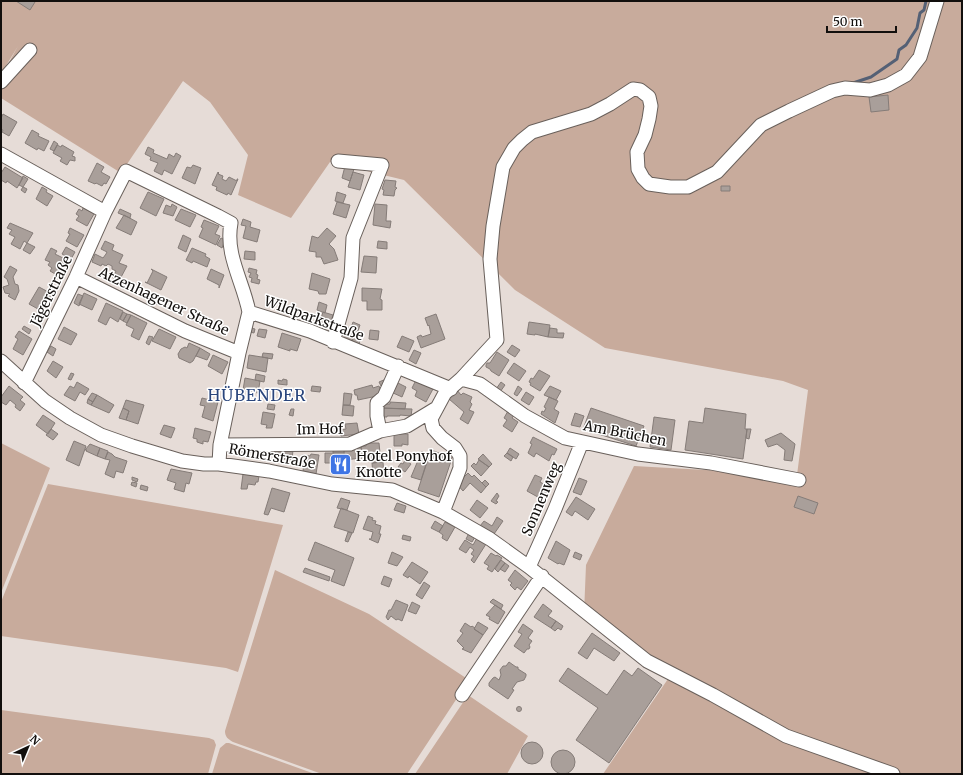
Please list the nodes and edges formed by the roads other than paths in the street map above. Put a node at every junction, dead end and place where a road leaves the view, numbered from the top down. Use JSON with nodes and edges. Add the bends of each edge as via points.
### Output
{"nodes":[{"id":1,"x":937,"y":1,"type":"edge"},
{"id":2,"x":30,"y":50,"type":"dead end"},
{"id":3,"x":1,"y":82,"type":"edge"},
{"id":4,"x":1,"y":154,"type":"edge"},
{"id":5,"x":338,"y":161,"type":"dead end"},
{"id":6,"x":126,"y":171,"type":"joint"},
{"id":7,"x":105,"y":212,"type":"junction"},
{"id":8,"x":76,"y":277,"type":"junction"},
{"id":9,"x":249,"y":312,"type":"junction"},
{"id":10,"x":333,"y":342,"type":"junction"},
{"id":11,"x":238,"y":353,"type":"junction"},
{"id":12,"x":1,"y":361,"type":"edge"},
{"id":13,"x":398,"y":366,"type":"junction"},
{"id":14,"x":461,"y":379,"type":"junction"},
{"id":15,"x":24,"y":383,"type":"junction"},
{"id":16,"x":450,"y":389,"type":"junction"},
{"id":17,"x":435,"y":409,"type":"junction"},
{"id":18,"x":380,"y":431,"type":"junction"},
{"id":19,"x":582,"y":442,"type":"junction"},
{"id":20,"x":220,"y":444,"type":"junction"},
{"id":21,"x":218,"y":464,"type":"junction"},
{"id":22,"x":799,"y":480,"type":"dead end"},
{"id":23,"x":443,"y":512,"type":"junction"},
{"id":24,"x":529,"y":567,"type":"junction"},
{"id":25,"x":542,"y":576,"type":"junction"},
{"id":26,"x":462,"y":694,"type":"dead end"},
{"id":27,"x":893,"y":774,"type":"edge"}],
"edges":[{"from":1,"to":14,"type":"street","via":[[920,57],[906,75],[888,85],[870,90],[845,88],[832,91],[761,125],[717,172],[688,187],[670,188],[649,184],[638,169],[638,152],[648,124],[651,106],[649,97],[640,90],[633,89],[591,114],[532,132],[514,148],[503,168],[493,226],[490,259],[497,340]]},
{"from":2,"to":3,"type":"street"},
{"from":4,"to":7,"type":"street"},
{"from":5,"to":10,"type":"street","via":[[382,165],[353,238],[351,278]]},
{"from":6,"to":7,"type":"street","name":"Jägerstraße"},
{"from":6,"to":9,"type":"street","name":"Wildparkstraße","via":[[231,223],[229,240],[232,255]]},
{"from":7,"to":8,"type":"street","name":"Jägerstraße"},
{"from":8,"to":11,"type":"street","name":"Atzenhagener Straße","via":[[186,331]]},
{"from":8,"to":15,"type":"street","name":"Jägerstraße"},
{"from":9,"to":10,"type":"street","name":"Wildparkstraße","via":[[310,331]]},
{"from":9,"to":11,"type":"street","name":"Atzenhagener Straße"},
{"from":10,"to":13,"type":"street","name":"Wildparkstraße"},
{"from":11,"to":20,"type":"street","name":"Atzenhagener Straße"},
{"from":12,"to":15,"type":"street","name":"Römerstraße"},
{"from":13,"to":16,"type":"street","name":"Wildparkstraße"},
{"from":13,"to":18,"type":"street","via":[[384,397],[377,403]]},
{"from":14,"to":16,"type":"street"},
{"from":14,"to":19,"type":"street","name":"Am Brüchen","via":[[480,384],[525,416],[565,438]]},
{"from":15,"to":21,"type":"street","name":"Römerstraße","via":[[70,418],[101,435],[182,461]]},
{"from":16,"to":17,"type":"street"},
{"from":17,"to":18,"type":"street","name":"Im Hof","via":[[407,426]]},
{"from":17,"to":23,"type":"street","via":[[431,419],[433,428],[460,456],[460,468]]},
{"from":18,"to":20,"type":"street","name":"Im Hof","via":[[350,444]]},
{"from":19,"to":22,"type":"street","name":"Am Brüchen","via":[[638,454],[711,463]]},
{"from":19,"to":24,"type":"street","name":"Sonnenweg"},
{"from":20,"to":21,"type":"street","name":"Atzenhagener Straße"},
{"from":21,"to":23,"type":"street","name":"Römerstraße","via":[[269,470],[332,484],[392,490]]},
{"from":23,"to":24,"type":"street","name":"Römerstraße","via":[[490,539]]},
{"from":24,"to":25,"type":"street","name":"Römerstraße"},
{"from":25,"to":26,"type":"street"},
{"from":25,"to":27,"type":"street","name":"Römerstraße","via":[[647,661],[786,736]]}]}
